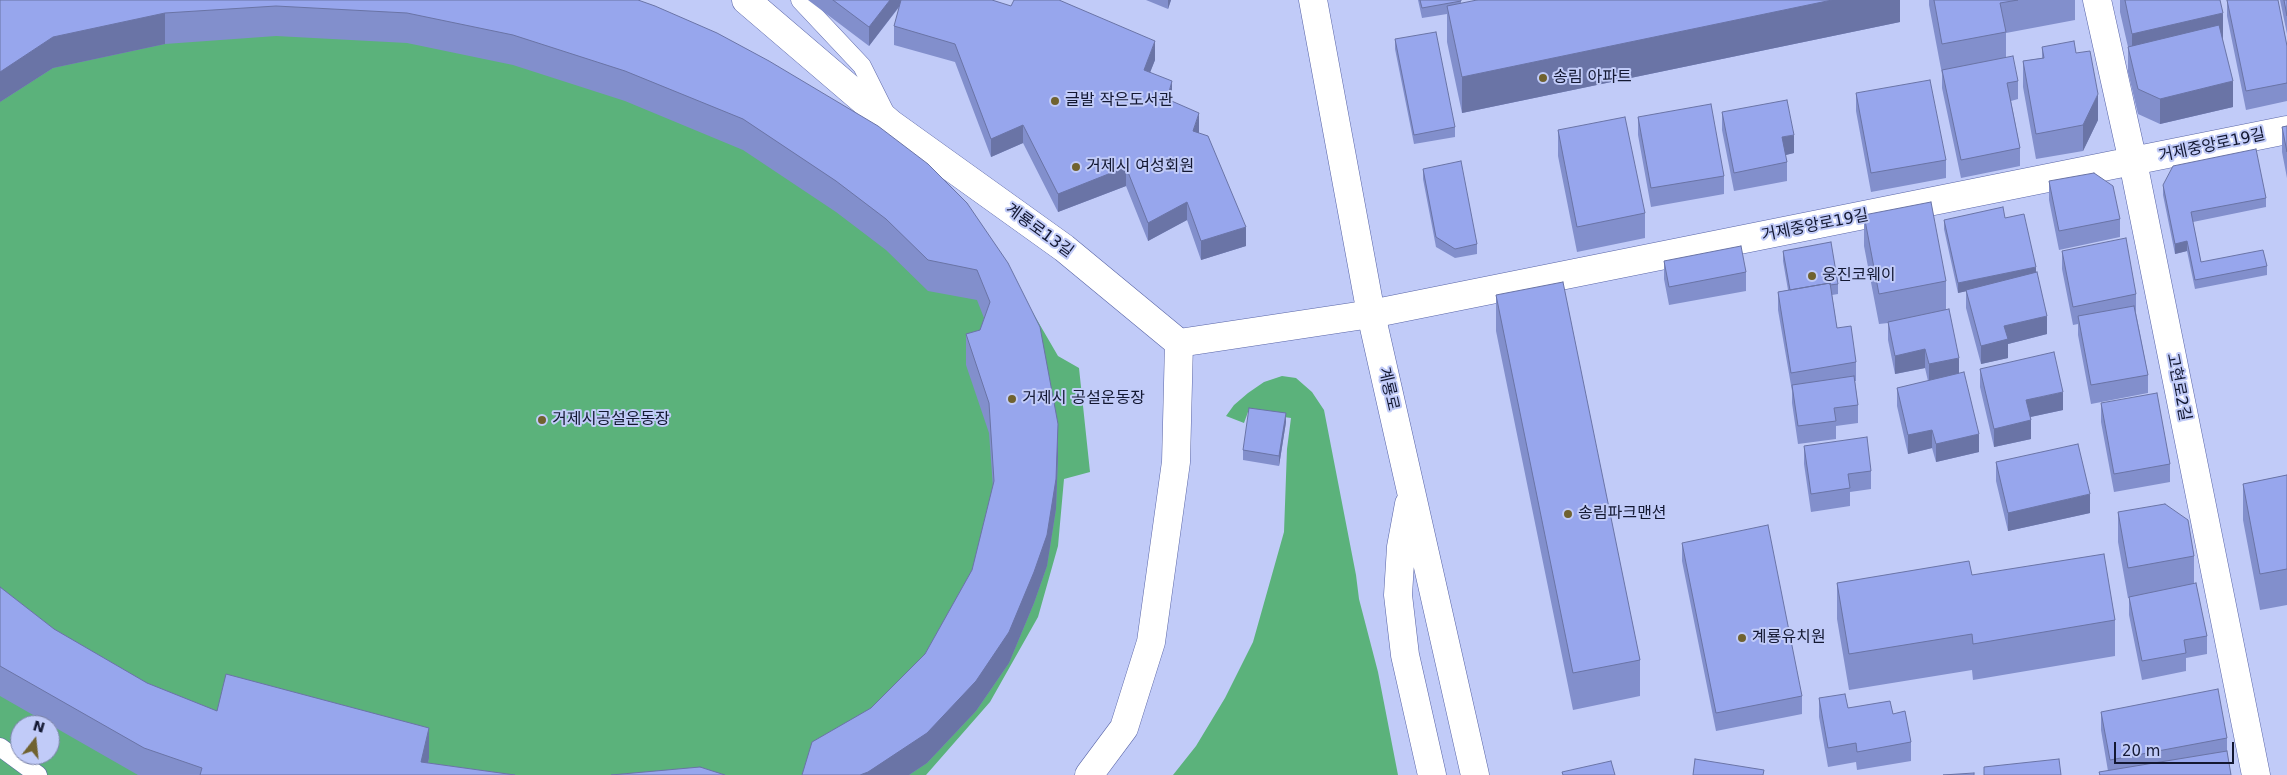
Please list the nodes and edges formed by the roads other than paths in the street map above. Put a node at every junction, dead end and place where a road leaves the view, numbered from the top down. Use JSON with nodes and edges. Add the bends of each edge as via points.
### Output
{"nodes":[{"id":1,"x":746,"y":0,"type":"edge"},
{"id":2,"x":800,"y":0,"type":"edge"},
{"id":3,"x":1313,"y":0,"type":"edge"},
{"id":4,"x":2097,"y":0,"type":"edge"},
{"id":5,"x":890,"y":124,"type":"junction"},
{"id":6,"x":2287,"y":130,"type":"edge"},
{"id":7,"x":2133,"y":162,"type":"junction"},
{"id":8,"x":1371,"y":314,"type":"junction"},
{"id":9,"x":1180,"y":343,"type":"junction"},
{"id":10,"x":1411,"y":492,"type":"junction"},
{"id":11,"x":0,"y":748,"type":"edge"},
{"id":12,"x":38,"y":775,"type":"edge"},
{"id":13,"x":1089,"y":775,"type":"edge"},
{"id":14,"x":1432,"y":775,"type":"edge"},
{"id":15,"x":1475,"y":775,"type":"edge"},
{"id":16,"x":2256,"y":775,"type":"edge"}],
"edges":[{"from":1,"to":5,"type":"street","name":"계룡로13길"},
{"from":2,"to":5,"type":"lane","via":[[862,66]]},
{"from":3,"to":8,"type":"street","name":"계룡로"},
{"from":4,"to":7,"type":"street","name":"고현로2길"},
{"from":5,"to":9,"type":"street","name":"계룡로13길","via":[[1064,248]]},
{"from":6,"to":7,"type":"street","name":"거제중앙로19길"},
{"from":7,"to":8,"type":"street","name":"거제중앙로19길"},
{"from":7,"to":16,"type":"street","name":"고현로2길"},
{"from":8,"to":9,"type":"street"},
{"from":8,"to":10,"type":"street","name":"계룡로"},
{"from":9,"to":13,"type":"street","via":[[1176,462],[1151,642],[1124,728]]},
{"from":10,"to":14,"type":"street","via":[[1401,547],[1398,595],[1405,655]]},
{"from":10,"to":15,"type":"street","name":"계룡로"},
{"from":11,"to":12,"type":"lane"}]}
